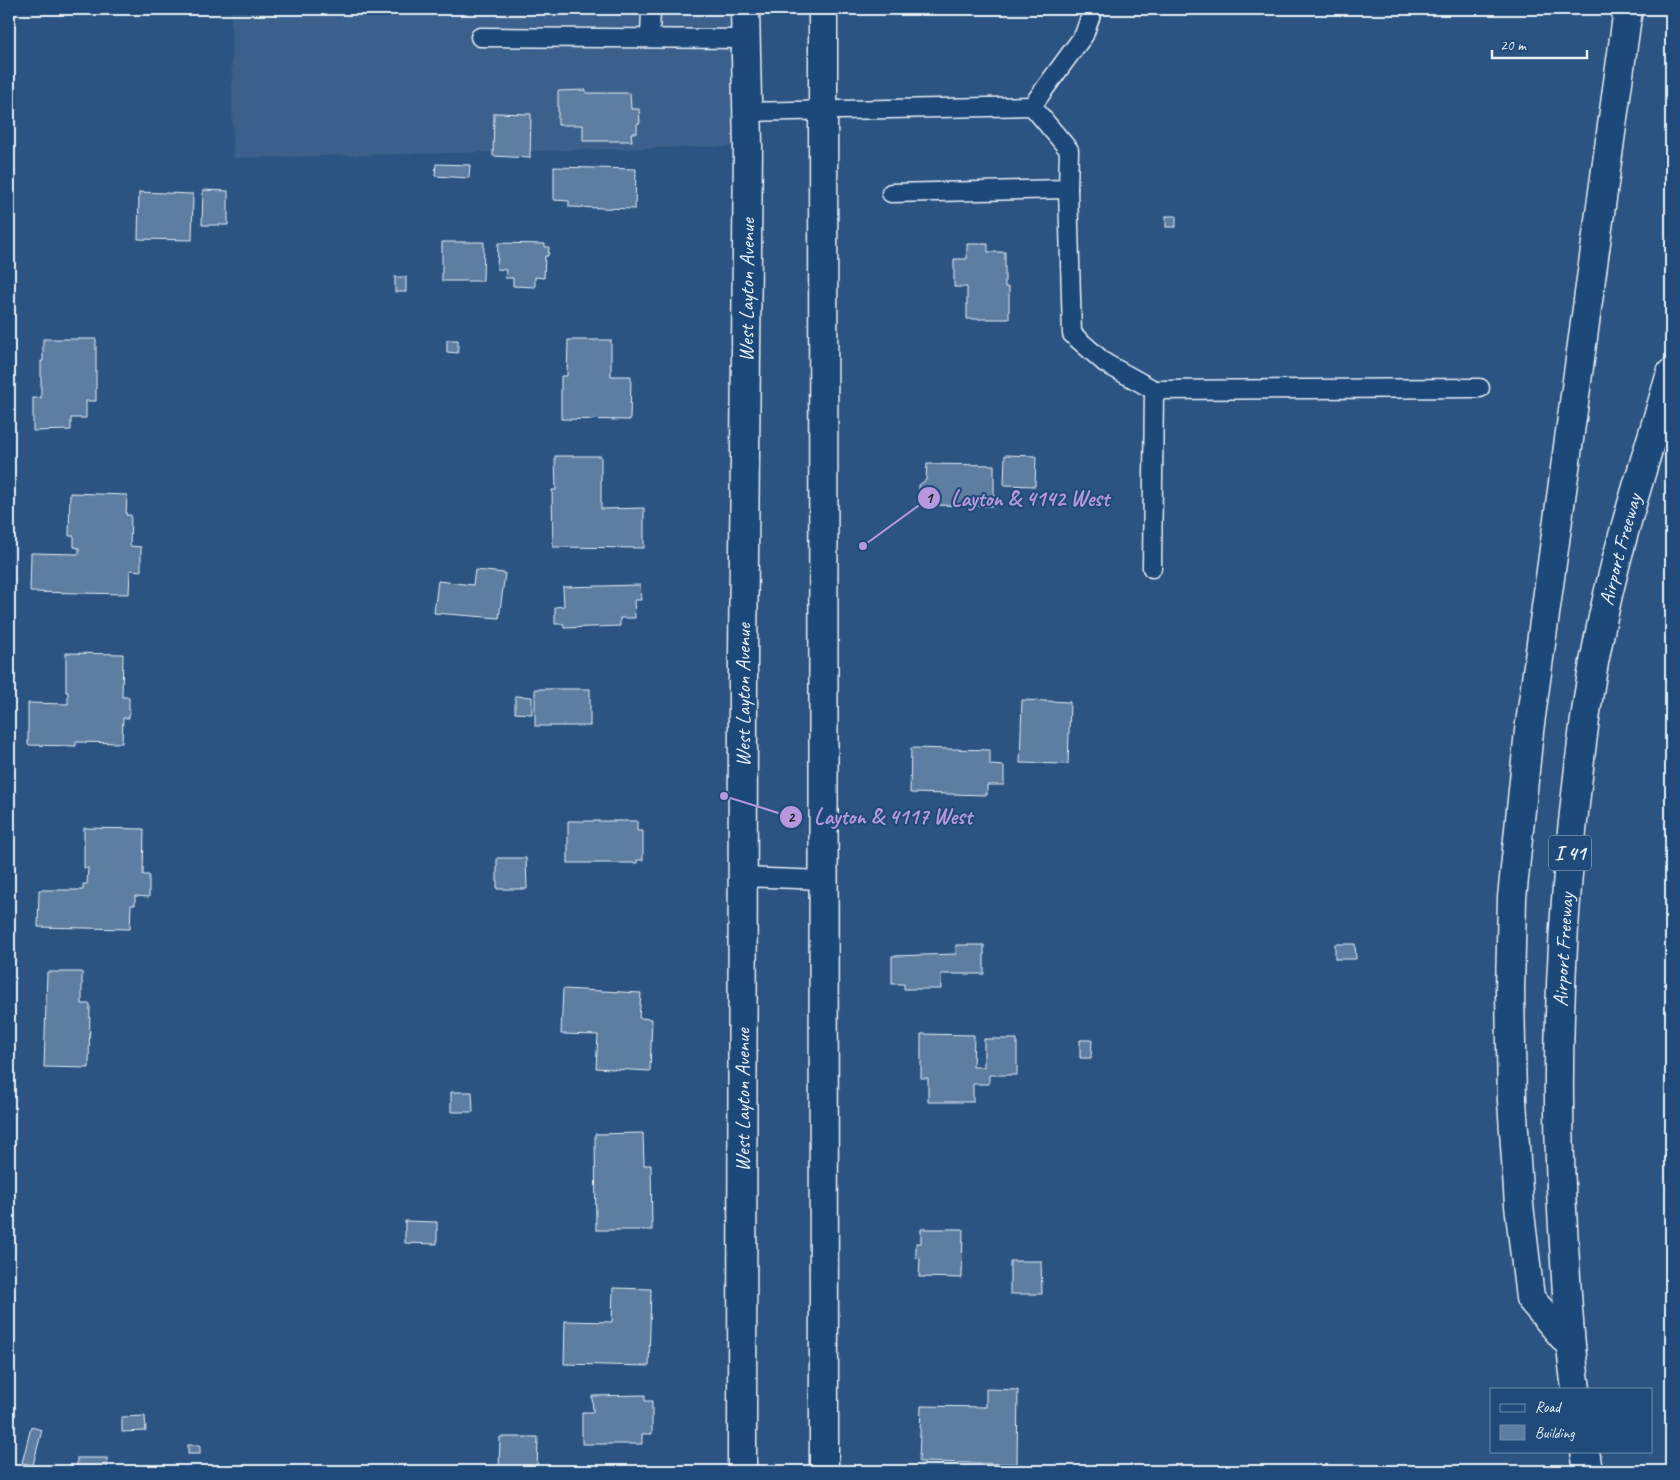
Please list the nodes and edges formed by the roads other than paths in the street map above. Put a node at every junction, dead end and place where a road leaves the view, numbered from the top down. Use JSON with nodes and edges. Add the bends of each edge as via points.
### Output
{"nodes":[{"id":1,"x":651,"y":9,"type":"edge"},
{"id":2,"x":745,"y":9,"type":"edge"},
{"id":3,"x":823,"y":9,"type":"edge"},
{"id":4,"x":1093,"y":9,"type":"edge"},
{"id":5,"x":1628,"y":9,"type":"edge"},
{"id":6,"x":480,"y":37,"type":"dead end"},
{"id":7,"x":650,"y":38,"type":"junction"},
{"id":8,"x":746,"y":39,"type":"junction"},
{"id":9,"x":1032,"y":106,"type":"junction"},
{"id":10,"x":823,"y":111,"type":"junction"},
{"id":11,"x":747,"y":112,"type":"junction"},
{"id":12,"x":1068,"y":189,"type":"junction"},
{"id":13,"x":891,"y":193,"type":"dead end"},
{"id":14,"x":1671,"y":373,"type":"edge"},
{"id":15,"x":1480,"y":388,"type":"dead end"},
{"id":16,"x":1154,"y":390,"type":"junction"},
{"id":17,"x":1152,"y":568,"type":"dead end"},
{"id":18,"x":743,"y":877,"type":"junction"},
{"id":19,"x":824,"y":880,"type":"junction"},
{"id":20,"x":1570,"y":1345,"type":"junction"},
{"id":21,"x":1576,"y":1388,"type":"edge"},
{"id":22,"x":1585,"y":1452,"type":"edge"},
{"id":23,"x":742,"y":1471,"type":"edge"},
{"id":24,"x":824,"y":1471,"type":"edge"},
{"id":25,"x":1588,"y":1471,"type":"edge"}],
"edges":[{"from":1,"to":7,"type":"lane"},
{"from":2,"to":8,"type":"main road","name":"West Layton Avenue"},
{"from":3,"to":10,"type":"main road"},
{"from":4,"to":9,"type":"lane","via":[[1084,35]]},
{"from":5,"to":20,"type":"main road","via":[[1531,722],[1512,898],[1512,1101],[1530,1298]]},
{"from":6,"to":7,"type":"lane"},
{"from":7,"to":8,"type":"lane"},
{"from":8,"to":11,"type":"main road","name":"West Layton Avenue"},
{"from":9,"to":10,"type":"lane"},
{"from":9,"to":12,"type":"lane","via":[[1069,150]]},
{"from":10,"to":11,"type":"lane"},
{"from":10,"to":19,"type":"main road"},
{"from":11,"to":18,"type":"main road","name":"West Layton Avenue"},
{"from":12,"to":13,"type":"lane"},
{"from":12,"to":16,"type":"lane","via":[[1072,334],[1105,363]]},
{"from":14,"to":20,"type":"main road","name":"Airport Freeway","number":"I 41","via":[[1616,563],[1582,732],[1563,920],[1558,1063],[1560,1194]]},
{"from":15,"to":16,"type":"lane"},
{"from":16,"to":17,"type":"lane"},
{"from":18,"to":19,"type":"lane"},
{"from":18,"to":23,"type":"main road","name":"West Layton Avenue"},
{"from":19,"to":24,"type":"main road"},
{"from":20,"to":21,"type":"main road","name":"Airport Freeway","number":"I 41"},
{"from":22,"to":25,"type":"main road"}]}
